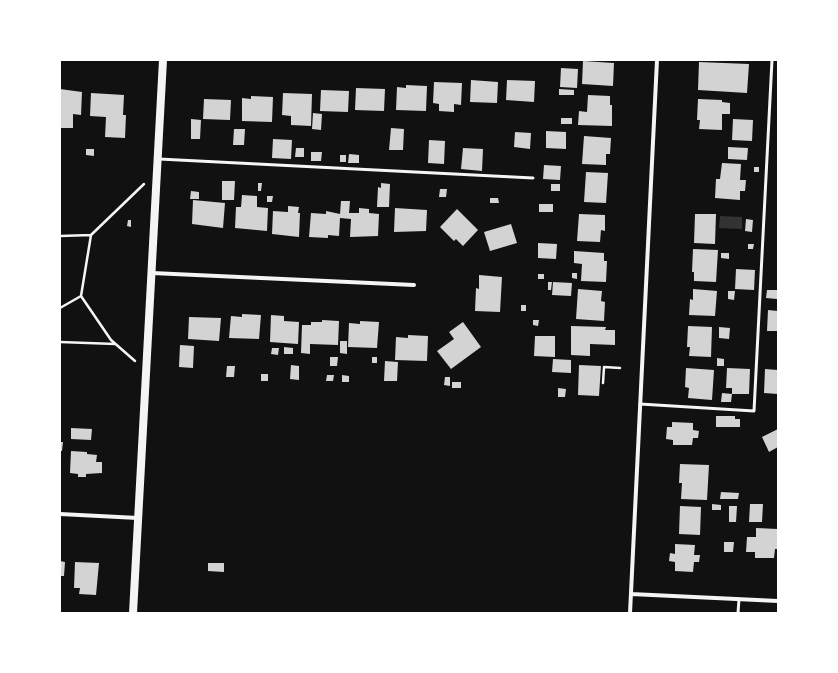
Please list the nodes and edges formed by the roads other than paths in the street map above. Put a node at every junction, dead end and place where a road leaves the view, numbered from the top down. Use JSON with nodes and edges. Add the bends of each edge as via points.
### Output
{"nodes":[{"id":1,"x":163,"y":60,"type":"edge"},
{"id":2,"x":657,"y":60,"type":"edge"},
{"id":3,"x":772,"y":60,"type":"edge"},
{"id":4,"x":158,"y":159,"type":"junction"},
{"id":5,"x":533,"y":178,"type":"dead end"},
{"id":6,"x":152,"y":273,"type":"junction"},
{"id":7,"x":414,"y":285,"type":"dead end"},
{"id":8,"x":640,"y":404,"type":"junction"},
{"id":9,"x":60,"y":514,"type":"edge"},
{"id":10,"x":138,"y":518,"type":"junction"},
{"id":11,"x":631,"y":594,"type":"junction"},
{"id":12,"x":739,"y":599,"type":"junction"},
{"id":13,"x":778,"y":601,"type":"edge"},
{"id":14,"x":133,"y":613,"type":"edge"},
{"id":15,"x":630,"y":613,"type":"edge"},
{"id":16,"x":738,"y":613,"type":"edge"}],
"edges":[{"from":1,"to":4,"type":"main road"},
{"from":2,"to":8,"type":"street"},
{"from":3,"to":8,"type":"lane","via":[[754,411]]},
{"from":4,"to":5,"type":"lane"},
{"from":4,"to":6,"type":"main road"},
{"from":6,"to":7,"type":"street"},
{"from":6,"to":10,"type":"main road"},
{"from":8,"to":11,"type":"street"},
{"from":9,"to":10,"type":"street"},
{"from":10,"to":14,"type":"main road"},
{"from":11,"to":12,"type":"street"},
{"from":11,"to":15,"type":"street"},
{"from":12,"to":13,"type":"street"},
{"from":12,"to":16,"type":"lane"}]}
